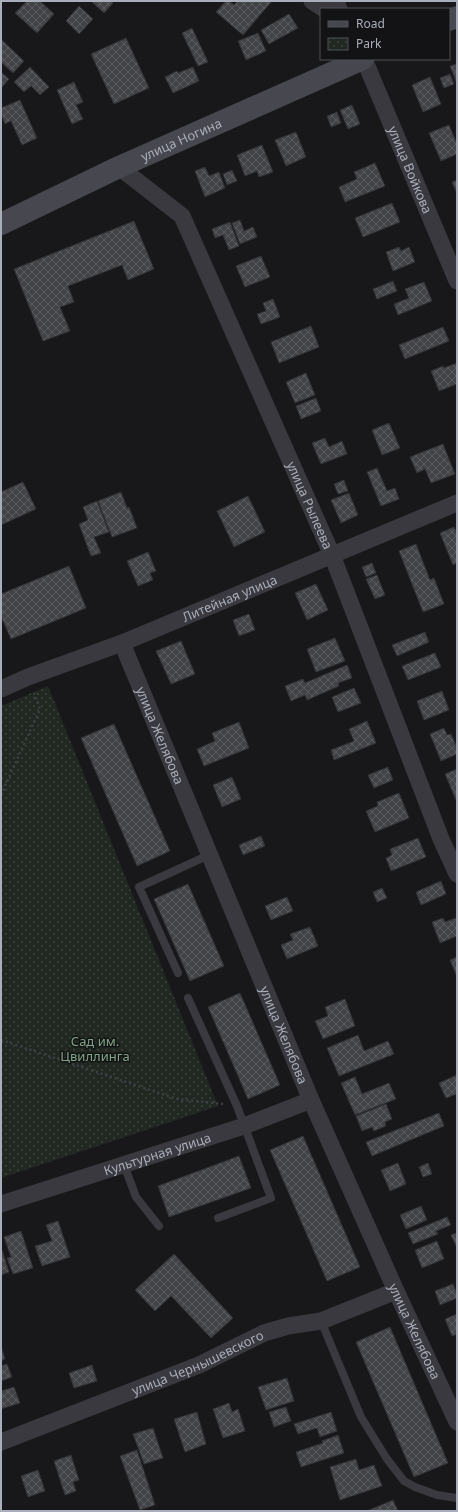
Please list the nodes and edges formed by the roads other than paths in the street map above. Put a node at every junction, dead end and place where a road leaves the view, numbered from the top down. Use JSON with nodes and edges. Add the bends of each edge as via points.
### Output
{"nodes":[{"id":1,"x":312,"y":1,"type":"edge"},
{"id":2,"x":322,"y":8,"type":"edge"},
{"id":3,"x":361,"y":60,"type":"edge"},
{"id":4,"x":363,"y":60,"type":"edge"},
{"id":5,"x":119,"y":167,"type":"junction"},
{"id":6,"x":1,"y":224,"type":"edge"},
{"id":7,"x":457,"y":281,"type":"edge"},
{"id":8,"x":457,"y":503,"type":"edge"},
{"id":9,"x":332,"y":555,"type":"junction"},
{"id":10,"x":122,"y":643,"type":"junction"},
{"id":11,"x":2,"y":685,"type":"edge"},
{"id":12,"x":209,"y":855,"type":"junction"},
{"id":13,"x":457,"y":874,"type":"edge"},
{"id":14,"x":178,"y":973,"type":"dead end"},
{"id":15,"x":188,"y":998,"type":"dead end"},
{"id":16,"x":311,"y":1100,"type":"junction"},
{"id":17,"x":244,"y":1126,"type":"junction"},
{"id":18,"x":124,"y":1165,"type":"junction"},
{"id":19,"x":1,"y":1204,"type":"edge"},
{"id":20,"x":218,"y":1218,"type":"dead end"},
{"id":21,"x":160,"y":1226,"type":"dead end"},
{"id":22,"x":396,"y":1291,"type":"junction"},
{"id":23,"x":321,"y":1321,"type":"junction"},
{"id":24,"x":457,"y":1422,"type":"edge"},
{"id":25,"x":1,"y":1442,"type":"edge"},
{"id":26,"x":457,"y":1498,"type":"edge"}],
"edges":[{"from":1,"to":2,"type":"street"},
{"from":3,"to":5,"type":"street","name":"улица Ногина"},
{"from":4,"to":7,"type":"street","name":"улица Войкова"},
{"from":5,"to":6,"type":"street","name":"улица Ногина"},
{"from":5,"to":9,"type":"street","name":"улица Рылеева","via":[[182,216]]},
{"from":8,"to":9,"type":"street","name":"Литейная улица"},
{"from":9,"to":10,"type":"street","name":"Литейная улица"},
{"from":9,"to":13,"type":"street","name":"улица Рылеева","via":[[441,839]]},
{"from":10,"to":11,"type":"street","name":"Литейная улица"},
{"from":10,"to":12,"type":"street","name":"улица Желябова"},
{"from":12,"to":14,"type":"lane","via":[[139,887]]},
{"from":12,"to":16,"type":"street","name":"улица Желябова"},
{"from":15,"to":17,"type":"lane"},
{"from":16,"to":17,"type":"street","name":"Культурная улица"},
{"from":16,"to":22,"type":"street","name":"улица Желябова"},
{"from":17,"to":18,"type":"street","name":"Культурная улица"},
{"from":17,"to":20,"type":"lane","via":[[271,1198]]},
{"from":18,"to":19,"type":"street","name":"Культурная улица"},
{"from":18,"to":21,"type":"lane","via":[[136,1197]]},
{"from":22,"to":23,"type":"street","name":"улица Чернышевского"},
{"from":22,"to":24,"type":"street","name":"улица Желябова"},
{"from":23,"to":25,"type":"street","name":"улица Чернышевского","via":[[264,1333],[199,1365]]},
{"from":23,"to":26,"type":"lane","via":[[362,1417],[387,1459],[404,1481],[437,1495]]}]}
